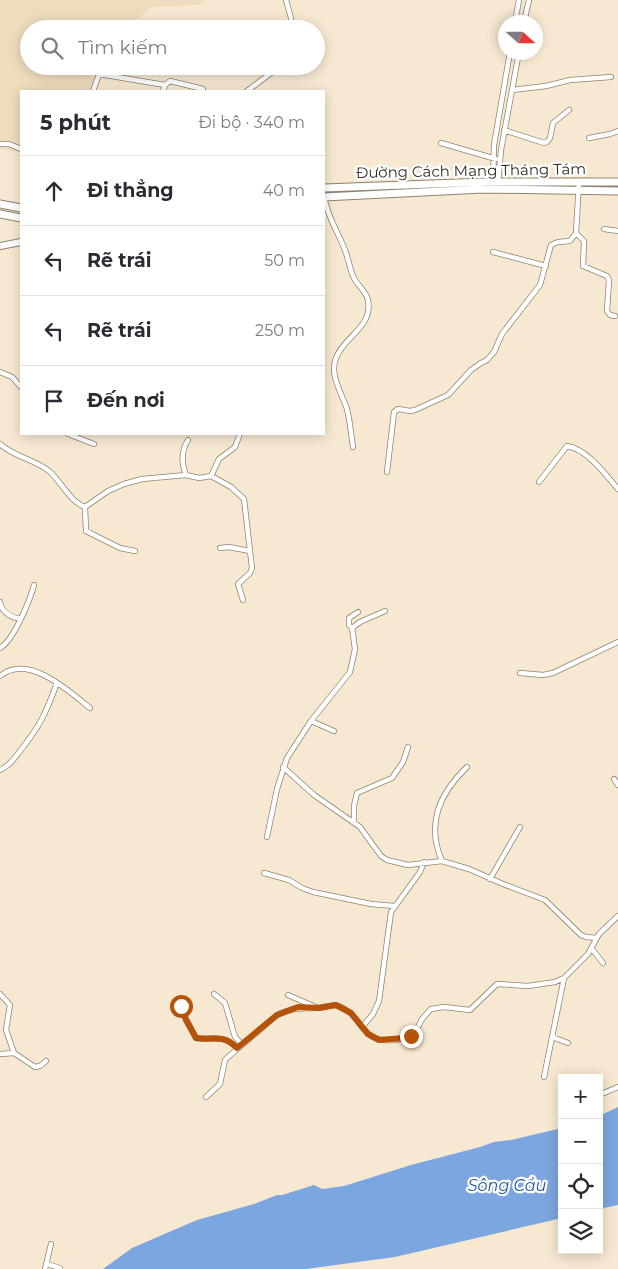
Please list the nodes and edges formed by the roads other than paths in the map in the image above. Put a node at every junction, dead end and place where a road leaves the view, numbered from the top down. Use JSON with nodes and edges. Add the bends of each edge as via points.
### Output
{"nodes":[{"id":1,"x":286,"y":0,"type":"edge"},
{"id":2,"x":519,"y":0,"type":"edge"},
{"id":3,"x":528,"y":0,"type":"edge"},
{"id":4,"x":516,"y":15,"type":"edge"},
{"id":5,"x":525,"y":15,"type":"edge"},
{"id":6,"x":291,"y":20,"type":"edge"},
{"id":7,"x":509,"y":60,"type":"edge"},
{"id":8,"x":518,"y":60,"type":"edge"},
{"id":9,"x":99,"y":75,"type":"edge"},
{"id":10,"x":105,"y":75,"type":"edge"},
{"id":11,"x":268,"y":75,"type":"edge"},
{"id":12,"x":611,"y":77,"type":"dead end"},
{"id":13,"x":164,"y":85,"type":"junction"},
{"id":14,"x":203,"y":89,"type":"dead end"},
{"id":15,"x":93,"y":90,"type":"edge"},
{"id":16,"x":163,"y":90,"type":"edge"},
{"id":17,"x":249,"y":90,"type":"edge"},
{"id":18,"x":512,"y":90,"type":"junction"},
{"id":19,"x":569,"y":110,"type":"dead end"},
{"id":20,"x":504,"y":130,"type":"junction"},
{"id":21,"x":618,"y":131,"type":"edge"},
{"id":22,"x":589,"y":138,"type":"dead end"},
{"id":23,"x":441,"y":143,"type":"dead end"},
{"id":24,"x":0,"y":144,"type":"edge"},
{"id":25,"x":20,"y":149,"type":"edge"},
{"id":26,"x":494,"y":157,"type":"junction"},
{"id":27,"x":500,"y":160,"type":"junction"},
{"id":28,"x":579,"y":182,"type":"junction"},
{"id":29,"x":618,"y":182,"type":"edge"},
{"id":30,"x":387,"y":185,"type":"junction"},
{"id":31,"x":496,"y":186,"type":"junction"},
{"id":32,"x":325,"y":188,"type":"edge"},
{"id":33,"x":578,"y":191,"type":"junction"},
{"id":34,"x":618,"y":191,"type":"edge"},
{"id":35,"x":387,"y":195,"type":"junction"},
{"id":36,"x":325,"y":197,"type":"edge"},
{"id":37,"x":0,"y":204,"type":"edge"},
{"id":38,"x":325,"y":204,"type":"edge"},
{"id":39,"x":20,"y":208,"type":"edge"},
{"id":40,"x":0,"y":214,"type":"edge"},
{"id":41,"x":20,"y":218,"type":"edge"},
{"id":42,"x":604,"y":229,"type":"dead end"},
{"id":43,"x":618,"y":231,"type":"edge"},
{"id":44,"x":576,"y":233,"type":"junction"},
{"id":45,"x":20,"y":242,"type":"edge"},
{"id":46,"x":0,"y":246,"type":"edge"},
{"id":47,"x":493,"y":252,"type":"dead end"},
{"id":48,"x":546,"y":266,"type":"junction"},
{"id":49,"x":615,"y":316,"type":"dead end"},
{"id":50,"x":0,"y":372,"type":"edge"},
{"id":51,"x":20,"y":387,"type":"edge"},
{"id":52,"x":74,"y":435,"type":"edge"},
{"id":53,"x":240,"y":435,"type":"edge"},
{"id":54,"x":188,"y":440,"type":"dead end"},
{"id":55,"x":0,"y":444,"type":"edge"},
{"id":56,"x":94,"y":444,"type":"dead end"},
{"id":57,"x":352,"y":447,"type":"dead end"},
{"id":58,"x":387,"y":472,"type":"dead end"},
{"id":59,"x":186,"y":475,"type":"junction"},
{"id":60,"x":211,"y":476,"type":"junction"},
{"id":61,"x":538,"y":482,"type":"dead end"},
{"id":62,"x":618,"y":489,"type":"edge"},
{"id":63,"x":86,"y":507,"type":"junction"},
{"id":64,"x":220,"y":548,"type":"dead end"},
{"id":65,"x":135,"y":551,"type":"dead end"},
{"id":66,"x":250,"y":551,"type":"junction"},
{"id":67,"x":34,"y":585,"type":"dead end"},
{"id":68,"x":243,"y":600,"type":"dead end"},
{"id":69,"x":0,"y":602,"type":"edge"},
{"id":70,"x":385,"y":611,"type":"dead end"},
{"id":71,"x":358,"y":612,"type":"dead end"},
{"id":72,"x":20,"y":619,"type":"junction"},
{"id":73,"x":352,"y":628,"type":"junction"},
{"id":74,"x":618,"y":642,"type":"edge"},
{"id":75,"x":0,"y":648,"type":"edge"},
{"id":76,"x":520,"y":673,"type":"dead end"},
{"id":77,"x":0,"y":676,"type":"edge"},
{"id":78,"x":57,"y":682,"type":"junction"},
{"id":79,"x":90,"y":708,"type":"dead end"},
{"id":80,"x":310,"y":721,"type":"junction"},
{"id":81,"x":334,"y":731,"type":"dead end"},
{"id":82,"x":408,"y":747,"type":"dead end"},
{"id":83,"x":283,"y":767,"type":"junction"},
{"id":84,"x":467,"y":767,"type":"dead end"},
{"id":85,"x":0,"y":770,"type":"edge"},
{"id":86,"x":614,"y":779,"type":"dead end"},
{"id":87,"x":618,"y":785,"type":"edge"},
{"id":88,"x":354,"y":822,"type":"junction"},
{"id":89,"x":520,"y":826,"type":"dead end"},
{"id":90,"x":267,"y":837,"type":"dead end"},
{"id":91,"x":442,"y":861,"type":"junction"},
{"id":92,"x":424,"y":862,"type":"junction"},
{"id":93,"x":264,"y":873,"type":"dead end"},
{"id":94,"x":490,"y":879,"type":"junction"},
{"id":95,"x":394,"y":906,"type":"junction"},
{"id":96,"x":617,"y":918,"type":"edge"},
{"id":97,"x":597,"y":938,"type":"junction"},
{"id":98,"x":592,"y":949,"type":"junction"},
{"id":99,"x":604,"y":963,"type":"dead end"},
{"id":100,"x":564,"y":978,"type":"junction"},
{"id":101,"x":0,"y":994,"type":"edge"},
{"id":102,"x":214,"y":994,"type":"dead end"},
{"id":103,"x":288,"y":995,"type":"dead end"},
{"id":104,"x":180,"y":1000,"type":"dead end"},
{"id":105,"x":319,"y":1008,"type":"junction"},
{"id":106,"x":362,"y":1027,"type":"junction"},
{"id":107,"x":552,"y":1037,"type":"junction"},
{"id":108,"x":568,"y":1043,"type":"dead end"},
{"id":109,"x":242,"y":1044,"type":"junction"},
{"id":110,"x":237,"y":1048,"type":"junction"},
{"id":111,"x":14,"y":1053,"type":"junction"},
{"id":112,"x":0,"y":1054,"type":"edge"},
{"id":113,"x":46,"y":1062,"type":"dead end"},
{"id":114,"x":544,"y":1077,"type":"dead end"},
{"id":115,"x":618,"y":1087,"type":"edge"},
{"id":116,"x":603,"y":1093,"type":"edge"},
{"id":117,"x":206,"y":1097,"type":"dead end"},
{"id":118,"x":51,"y":1244,"type":"dead end"},
{"id":119,"x":46,"y":1266,"type":"edge"},
{"id":120,"x":60,"y":1268,"type":"edge"}],
"edges":[{"from":1,"to":6,"type":"street"},
{"from":2,"to":4,"type":"street"},
{"from":3,"to":5,"type":"street"},
{"from":7,"to":26,"type":"street"},
{"from":8,"to":18,"type":"street"},
{"from":9,"to":15,"type":"street"},
{"from":10,"to":13,"type":"street"},
{"from":11,"to":17,"type":"street"},
{"from":12,"to":18,"type":"street"},
{"from":13,"to":14,"type":"street","via":[[170,82]]},
{"from":13,"to":16,"type":"street"},
{"from":18,"to":20,"type":"street"},
{"from":19,"to":20,"type":"street","via":[[553,123],[547,142]]},
{"from":20,"to":27,"type":"street"},
{"from":21,"to":22,"type":"street"},
{"from":23,"to":26,"type":"street"},
{"from":24,"to":25,"type":"street"},
{"from":26,"to":27,"type":"street"},
{"from":26,"to":31,"type":"street"},
{"from":27,"to":31,"type":"street"},
{"from":28,"to":29,"type":"main road","name":"Đường Cách Mạng Tháng Tám"},
{"from":28,"to":31,"type":"main road","name":"Đường Cách Mạng Tháng Tám"},
{"from":28,"to":33,"type":"street"},
{"from":30,"to":31,"type":"main road","name":"Đường Cách Mạng Tháng Tám"},
{"from":30,"to":32,"type":"main road","name":"Đường Cách Mạng Tháng Tám"},
{"from":30,"to":35,"type":"main road"},
{"from":31,"to":33,"type":"main road","name":"Đường Cách Mạng Tháng Tám"},
{"from":31,"to":35,"type":"main road","name":"Đường Cách Mạng Tháng Tám"},
{"from":33,"to":34,"type":"main road","name":"Đường Cách Mạng Tháng Tám"},
{"from":33,"to":44,"type":"street"},
{"from":35,"to":36,"type":"main road","name":"Đường Cách Mạng Tháng Tám"},
{"from":37,"to":39,"type":"main road"},
{"from":38,"to":57,"type":"street","via":[[354,279],[368,299],[366,321],[338,352],[334,369],[347,410]]},
{"from":40,"to":41,"type":"main road"},
{"from":42,"to":43,"type":"street"},
{"from":44,"to":48,"type":"street","via":[[570,242],[551,245]]},
{"from":44,"to":49,"type":"street","via":[[584,241],[583,266],[607,276],[609,280],[607,311]]},
{"from":45,"to":46,"type":"main road"},
{"from":47,"to":48,"type":"street"},
{"from":48,"to":58,"type":"street","via":[[540,285],[502,334],[487,360],[471,370],[443,398],[415,410],[398,409],[394,412]]},
{"from":50,"to":51,"type":"street","via":[[12,377]]},
{"from":52,"to":56,"type":"street"},
{"from":53,"to":60,"type":"street","via":[[235,448],[219,459]]},
{"from":54,"to":59,"type":"street","via":[[182,456]]},
{"from":55,"to":63,"type":"street","via":[[46,468],[75,500]]},
{"from":59,"to":60,"type":"street","via":[[198,478]]},
{"from":59,"to":63,"type":"street","via":[[124,484],[108,490]]},
{"from":60,"to":66,"type":"street","via":[[244,499]]},
{"from":61,"to":62,"type":"street","via":[[567,446],[594,462]]},
{"from":63,"to":65,"type":"street","via":[[86,531],[120,548]]},
{"from":64,"to":66,"type":"street"},
{"from":66,"to":68,"type":"street","via":[[252,571],[238,584]]},
{"from":67,"to":72,"type":"street"},
{"from":69,"to":72,"type":"street","via":[[3,611]]},
{"from":70,"to":73,"type":"street"},
{"from":71,"to":73,"type":"street","via":[[349,618]]},
{"from":72,"to":75,"type":"street"},
{"from":73,"to":80,"type":"street","via":[[355,649],[350,672]]},
{"from":74,"to":76,"type":"street","via":[[553,673]]},
{"from":77,"to":78,"type":"street","via":[[18,668]]},
{"from":78,"to":79,"type":"street"},
{"from":78,"to":85,"type":"street","via":[[44,718],[35,732],[9,764]]},
{"from":80,"to":81,"type":"street"},
{"from":80,"to":83,"type":"street"},
{"from":82,"to":88,"type":"street","via":[[392,778],[357,794]]},
{"from":83,"to":88,"type":"street","via":[[314,795]]},
{"from":83,"to":90,"type":"street"},
{"from":84,"to":91,"type":"street","via":[[444,793],[439,805],[436,839]]},
{"from":86,"to":87,"type":"street"},
{"from":88,"to":92,"type":"street","via":[[387,860],[408,865]]},
{"from":89,"to":94,"type":"street"},
{"from":91,"to":92,"type":"street"},
{"from":91,"to":94,"type":"street"},
{"from":92,"to":95,"type":"street","via":[[406,893]]},
{"from":93,"to":95,"type":"street","via":[[308,890]]},
{"from":94,"to":97,"type":"street","via":[[542,898],[581,935]]},
{"from":95,"to":106,"type":"street","via":[[379,1001]]},
{"from":96,"to":97,"type":"street"},
{"from":97,"to":98,"type":"street"},
{"from":98,"to":99,"type":"street"},
{"from":98,"to":100,"type":"street"},
{"from":100,"to":106,"type":"street","via":[[528,986],[497,984],[470,1010],[430,1009],[414,1035],[405,1038],[379,1040]]},
{"from":100,"to":107,"type":"street"},
{"from":101,"to":111,"type":"street","via":[[10,1005],[6,1030]]},
{"from":102,"to":109,"type":"street","via":[[224,1003],[235,1038]]},
{"from":103,"to":105,"type":"street"},
{"from":104,"to":110,"type":"street","via":[[196,1038],[222,1038]]},
{"from":105,"to":106,"type":"street","via":[[342,1006]]},
{"from":105,"to":109,"type":"street","via":[[298,1007],[277,1015]]},
{"from":107,"to":108,"type":"street"},
{"from":107,"to":114,"type":"street"},
{"from":109,"to":110,"type":"street"},
{"from":110,"to":117,"type":"street","via":[[225,1060],[220,1084]]},
{"from":111,"to":112,"type":"street"},
{"from":111,"to":113,"type":"street","via":[[35,1067]]},
{"from":115,"to":116,"type":"street"},
{"from":118,"to":119,"type":"street"},
{"from":119,"to":120,"type":"street"}]}
